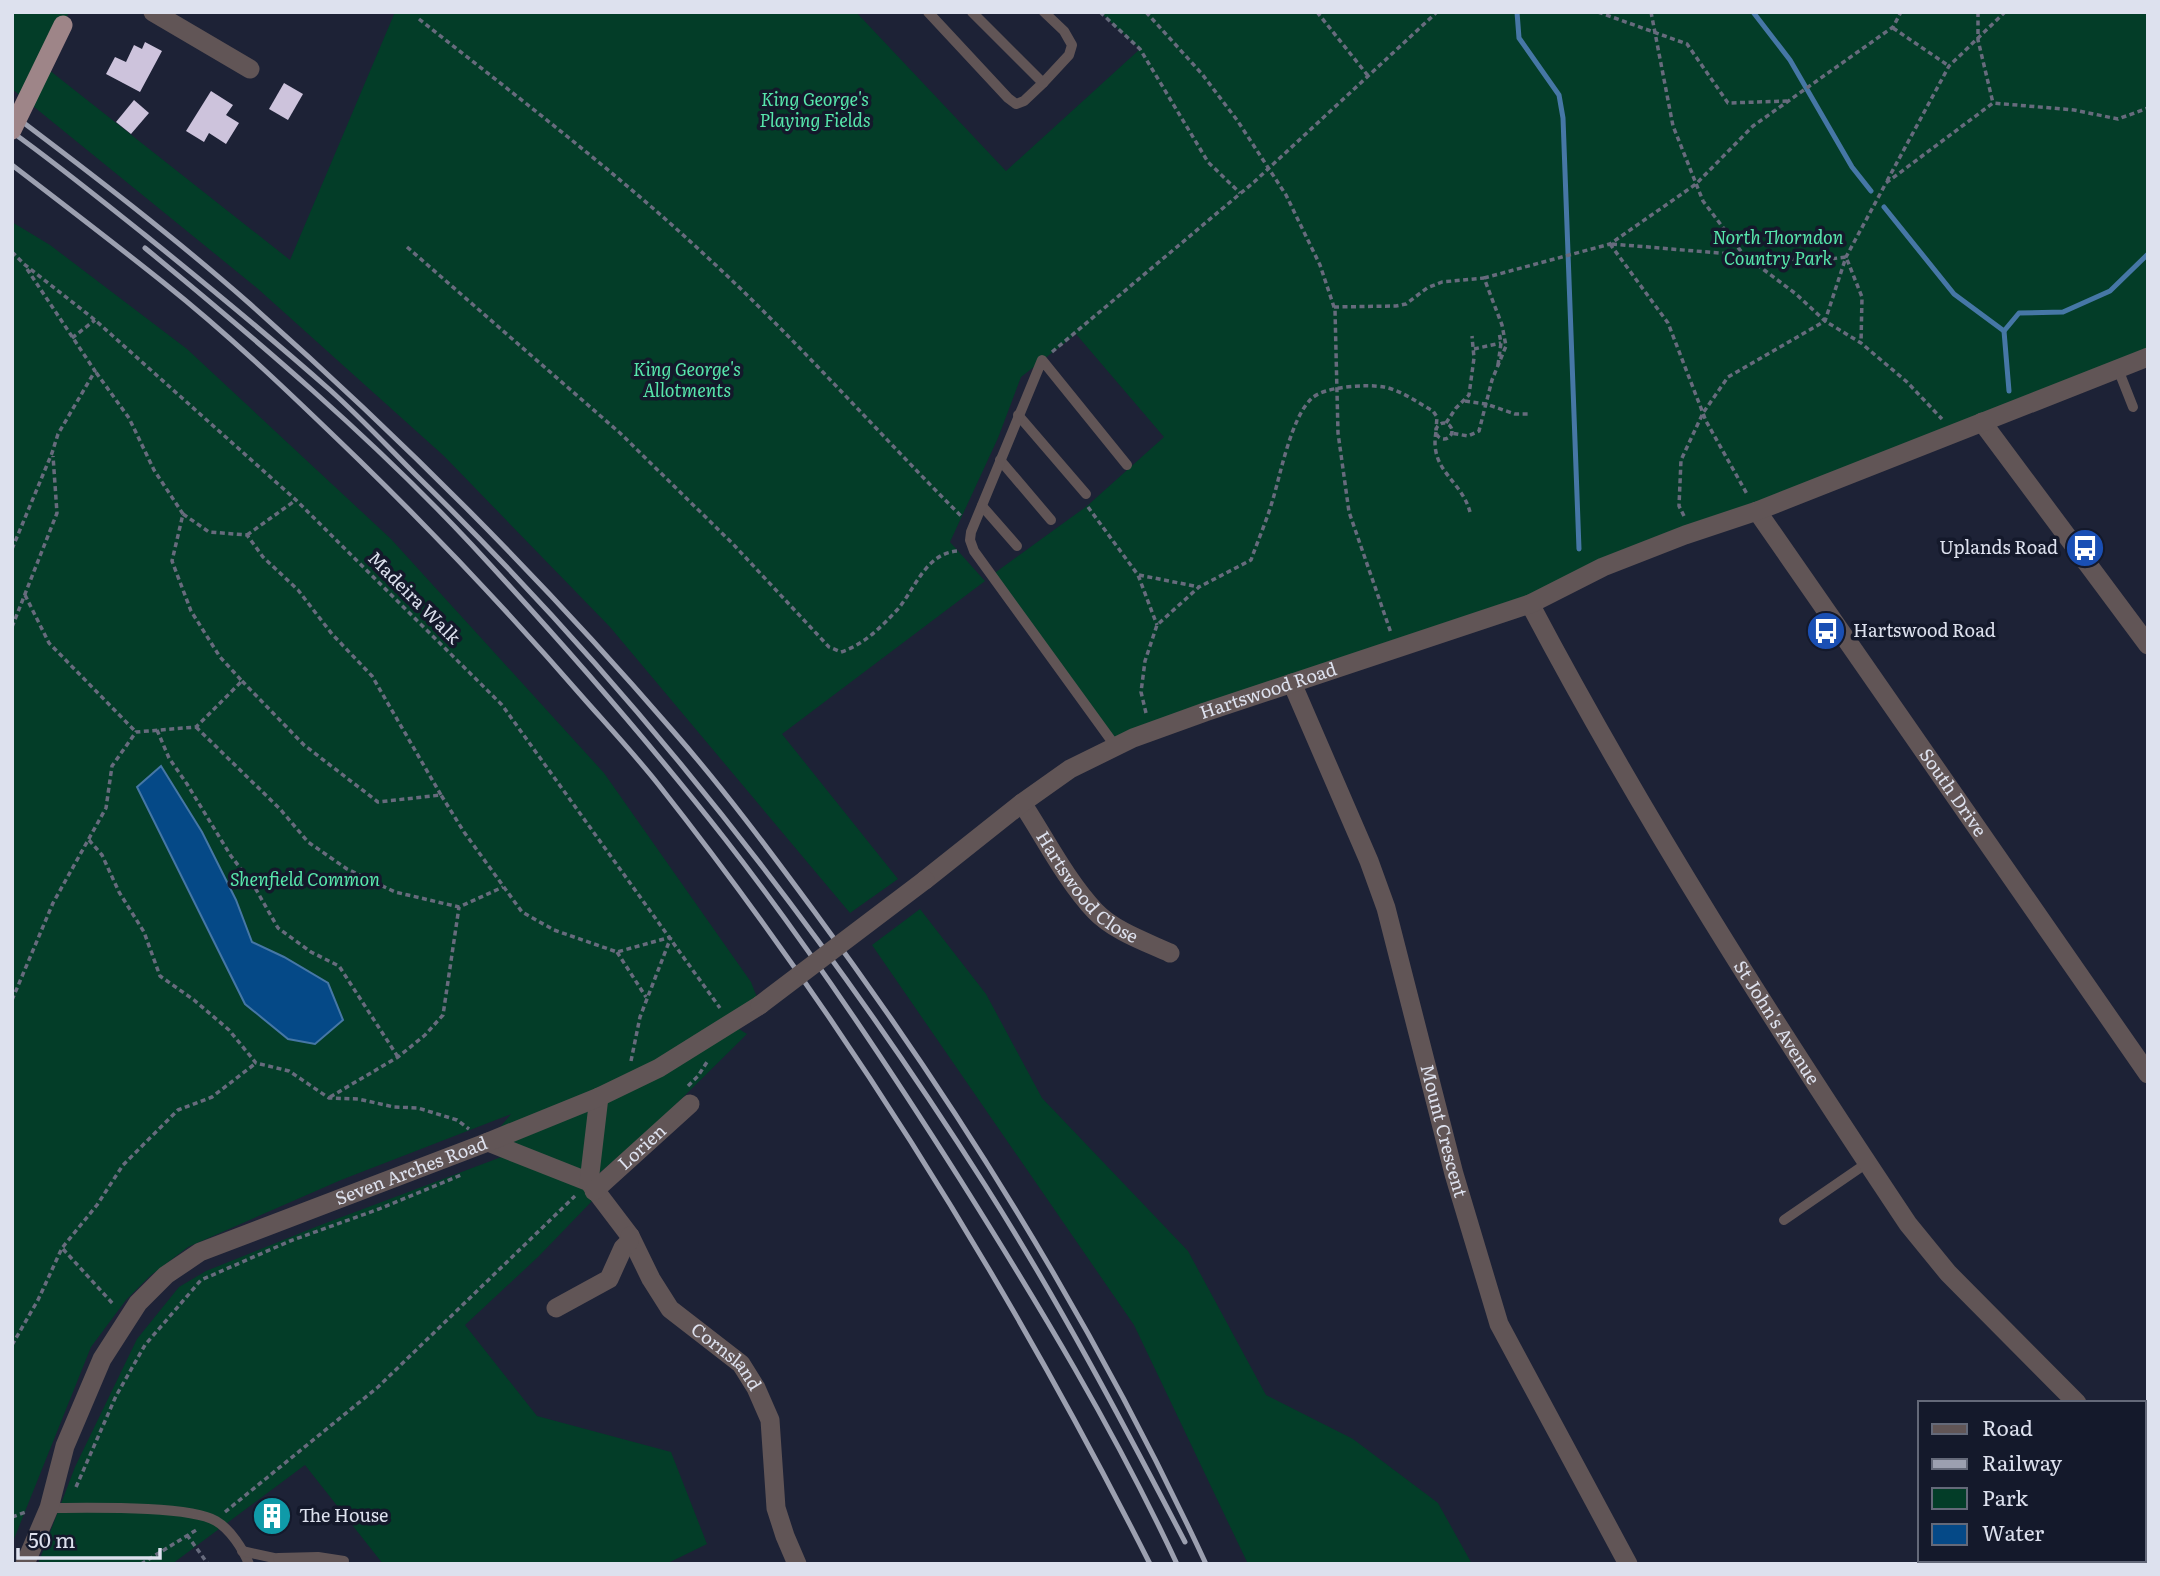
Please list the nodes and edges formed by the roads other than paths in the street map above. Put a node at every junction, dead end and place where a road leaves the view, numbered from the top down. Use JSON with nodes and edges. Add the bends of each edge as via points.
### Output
{"nodes":[{"id":1,"x":153,"y":12,"type":"edge"},
{"id":2,"x":928,"y":12,"type":"edge"},
{"id":3,"x":972,"y":12,"type":"edge"},
{"id":4,"x":1044,"y":12,"type":"edge"},
{"id":5,"x":63,"y":25,"type":"dead end"},
{"id":6,"x":250,"y":69,"type":"dead end"},
{"id":7,"x":1043,"y":83,"type":"junction"},
{"id":8,"x":12,"y":130,"type":"edge"},
{"id":9,"x":2148,"y":358,"type":"edge"},
{"id":10,"x":2118,"y":369,"type":"junction"},
{"id":11,"x":2133,"y":407,"type":"dead end"},
{"id":12,"x":1018,"y":415,"type":"junction"},
{"id":13,"x":1982,"y":422,"type":"junction"},
{"id":14,"x":1000,"y":460,"type":"junction"},
{"id":15,"x":1127,"y":465,"type":"dead end"},
{"id":16,"x":1086,"y":494,"type":"dead end"},
{"id":17,"x":982,"y":506,"type":"junction"},
{"id":18,"x":1757,"y":511,"type":"junction"},
{"id":19,"x":1051,"y":520,"type":"dead end"},
{"id":20,"x":1017,"y":546,"type":"dead end"},
{"id":21,"x":1530,"y":604,"type":"junction"},
{"id":22,"x":2148,"y":645,"type":"edge"},
{"id":23,"x":1292,"y":683,"type":"junction"},
{"id":24,"x":1116,"y":747,"type":"junction"},
{"id":25,"x":1022,"y":803,"type":"junction"},
{"id":26,"x":925,"y":880,"type":"joint"},
{"id":27,"x":1170,"y":953,"type":"dead end"},
{"id":28,"x":2148,"y":1074,"type":"edge"},
{"id":29,"x":689,"y":1095,"type":"road end"},
{"id":30,"x":599,"y":1097,"type":"junction"},
{"id":31,"x":488,"y":1143,"type":"junction"},
{"id":32,"x":1867,"y":1163,"type":"junction"},
{"id":33,"x":591,"y":1186,"type":"junction"},
{"id":34,"x":1784,"y":1220,"type":"dead end"},
{"id":35,"x":630,"y":1236,"type":"junction"},
{"id":36,"x":556,"y":1308,"type":"dead end"},
{"id":37,"x":2075,"y":1401,"type":"edge"},
{"id":38,"x":57,"y":1508,"type":"junction"},
{"id":39,"x":242,"y":1551,"type":"junction"},
{"id":40,"x":278,"y":1558,"type":"junction"},
{"id":41,"x":344,"y":1561,"type":"dead end"},
{"id":42,"x":24,"y":1564,"type":"edge"},
{"id":43,"x":249,"y":1564,"type":"edge"},
{"id":44,"x":294,"y":1564,"type":"edge"},
{"id":45,"x":797,"y":1564,"type":"edge"},
{"id":46,"x":1628,"y":1564,"type":"edge"}],
"edges":[{"from":1,"to":6,"type":"street"},
{"from":2,"to":7,"type":"lane","via":[[1016,104]]},
{"from":3,"to":7,"type":"lane"},
{"from":4,"to":7,"type":"lane","via":[[1072,45],[1069,55]]},
{"from":5,"to":8,"type":"main road","bridge":true},
{"from":9,"to":10,"type":"street","name":"Hartswood Road"},
{"from":10,"to":11,"type":"lane"},
{"from":10,"to":13,"type":"street","name":"Hartswood Road"},
{"from":12,"to":14,"type":"lane"},
{"from":12,"to":15,"type":"lane","via":[[1042,360]]},
{"from":12,"to":16,"type":"lane"},
{"from":13,"to":18,"type":"street","name":"Hartswood Road"},
{"from":13,"to":22,"type":"street"},
{"from":14,"to":17,"type":"lane"},
{"from":14,"to":19,"type":"lane"},
{"from":17,"to":20,"type":"lane"},
{"from":17,"to":24,"type":"lane","via":[[971,533],[972,546]]},
{"from":18,"to":21,"type":"street","name":"Hartswood Road","via":[[1603,568]]},
{"from":18,"to":28,"type":"street","name":"South Drive"},
{"from":21,"to":23,"type":"street","name":"Hartswood Road"},
{"from":21,"to":32,"type":"street","name":"St John's Avenue","via":[[1697,900]]},
{"from":23,"to":24,"type":"street","name":"Hartswood Road"},
{"from":23,"to":46,"type":"street","name":"Mount Crescent","via":[[1386,908],[1454,1174],[1499,1324]]},
{"from":24,"to":25,"type":"street","name":"Hartswood Road","via":[[1070,769]]},
{"from":25,"to":26,"type":"street","name":"Hartswood Road"},
{"from":25,"to":27,"type":"street","name":"Hartswood Close","via":[[1096,912],[1124,932]]},
{"from":26,"to":30,"type":"street","name":"Seven Arches Road","bridge":true,"via":[[760,1005]]},
{"from":29,"to":33,"type":"street","name":"Lorien"},
{"from":30,"to":31,"type":"street","name":"Seven Arches Road"},
{"from":30,"to":33,"type":"street"},
{"from":31,"to":33,"type":"street"},
{"from":31,"to":38,"type":"street","name":"Seven Arches Road","via":[[200,1252],[166,1275],[138,1303],[102,1359],[65,1446]]},
{"from":32,"to":34,"type":"lane"},
{"from":32,"to":37,"type":"street","name":"St John's Avenue","via":[[1948,1272]]},
{"from":33,"to":35,"type":"street","name":"Cornsland"},
{"from":35,"to":36,"type":"street","via":[[609,1279]]},
{"from":35,"to":45,"type":"street","name":"Cornsland","via":[[670,1309],[741,1364],[756,1388],[770,1420],[776,1508]]},
{"from":38,"to":39,"type":"lane","via":[[171,1512],[214,1519]]},
{"from":38,"to":42,"type":"street","name":"Seven Arches Road"},
{"from":39,"to":40,"type":"lane"},
{"from":39,"to":43,"type":"lane"},
{"from":40,"to":41,"type":"lane"},
{"from":40,"to":44,"type":"lane"}]}
